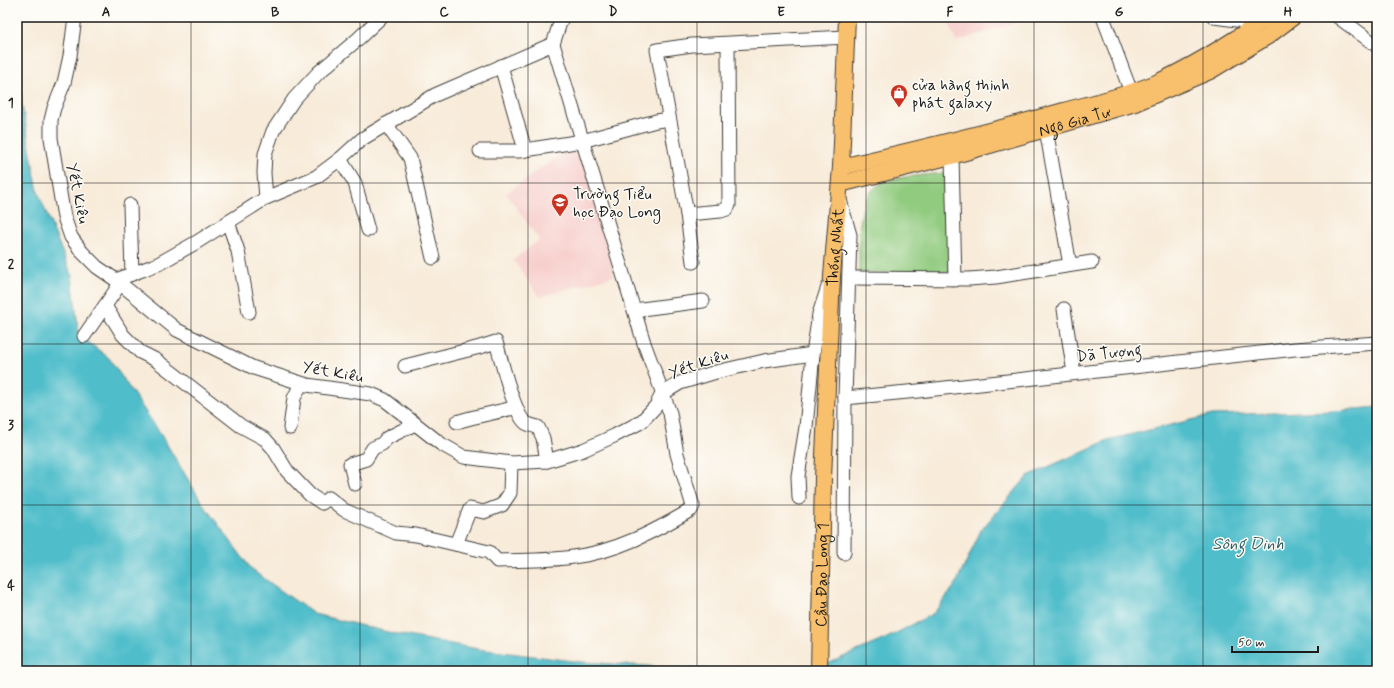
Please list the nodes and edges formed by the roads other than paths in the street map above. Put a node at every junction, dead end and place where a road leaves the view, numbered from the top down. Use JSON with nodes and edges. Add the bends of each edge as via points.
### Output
{"nodes":[{"id":1,"x":74,"y":17,"type":"edge"},
{"id":2,"x":381,"y":17,"type":"edge"},
{"id":3,"x":562,"y":17,"type":"edge"},
{"id":4,"x":847,"y":17,"type":"edge"},
{"id":5,"x":1103,"y":17,"type":"edge"},
{"id":6,"x":1214,"y":17,"type":"edge"},
{"id":7,"x":1293,"y":17,"type":"edge"},
{"id":8,"x":1338,"y":17,"type":"edge"},
{"id":9,"x":1265,"y":25,"type":"edge"},
{"id":10,"x":846,"y":37,"type":"junction"},
{"id":11,"x":553,"y":44,"type":"junction"},
{"id":12,"x":728,"y":44,"type":"junction"},
{"id":13,"x":1377,"y":46,"type":"edge"},
{"id":14,"x":501,"y":66,"type":"junction"},
{"id":15,"x":1133,"y":98,"type":"junction"},
{"id":16,"x":669,"y":119,"type":"junction"},
{"id":17,"x":386,"y":124,"type":"junction"},
{"id":18,"x":1022,"y":129,"type":"junction"},
{"id":19,"x":1046,"y":129,"type":"junction"},
{"id":20,"x":582,"y":141,"type":"junction"},
{"id":21,"x":950,"y":149,"type":"junction"},
{"id":22,"x":525,"y":150,"type":"junction"},
{"id":23,"x":480,"y":151,"type":"dead end"},
{"id":24,"x":340,"y":159,"type":"junction"},
{"id":25,"x":841,"y":166,"type":"junction"},
{"id":26,"x":839,"y":190,"type":"junction"},
{"id":27,"x":266,"y":198,"type":"junction"},
{"id":28,"x":130,"y":205,"type":"dead end"},
{"id":29,"x":687,"y":214,"type":"junction"},
{"id":30,"x":228,"y":222,"type":"junction"},
{"id":31,"x":368,"y":230,"type":"dead end"},
{"id":32,"x":433,"y":258,"type":"dead end"},
{"id":33,"x":693,"y":262,"type":"dead end"},
{"id":34,"x":1092,"y":262,"type":"dead end"},
{"id":35,"x":1070,"y":265,"type":"junction"},
{"id":36,"x":132,"y":274,"type":"junction"},
{"id":37,"x":832,"y":276,"type":"junction"},
{"id":38,"x":850,"y":278,"type":"junction"},
{"id":39,"x":955,"y":280,"type":"junction"},
{"id":40,"x":118,"y":282,"type":"junction"},
{"id":41,"x":703,"y":301,"type":"dead end"},
{"id":42,"x":105,"y":306,"type":"junction"},
{"id":43,"x":1064,"y":309,"type":"dead end"},
{"id":44,"x":634,"y":310,"type":"junction"},
{"id":45,"x":249,"y":312,"type":"dead end"},
{"id":46,"x":84,"y":336,"type":"dead end"},
{"id":47,"x":1377,"y":343,"type":"edge"},
{"id":48,"x":813,"y":354,"type":"junction"},
{"id":49,"x":405,"y":366,"type":"dead end"},
{"id":50,"x":1074,"y":373,"type":"junction"},
{"id":51,"x":301,"y":384,"type":"junction"},
{"id":52,"x":662,"y":394,"type":"junction"},
{"id":53,"x":845,"y":398,"type":"junction"},
{"id":54,"x":516,"y":407,"type":"junction"},
{"id":55,"x":457,"y":422,"type":"dead end"},
{"id":56,"x":415,"y":424,"type":"junction"},
{"id":57,"x":290,"y":428,"type":"dead end"},
{"id":58,"x":547,"y":461,"type":"junction"},
{"id":59,"x":511,"y":463,"type":"junction"},
{"id":60,"x":824,"y":478,"type":"joint"},
{"id":61,"x":355,"y":484,"type":"dead end"},
{"id":62,"x":799,"y":498,"type":"dead end"},
{"id":63,"x":456,"y":544,"type":"junction"},
{"id":64,"x":844,"y":552,"type":"dead end"},
{"id":65,"x":819,"y":671,"type":"edge"}],
"edges":[{"from":1,"to":40,"type":"street","name":"Yết Kiêu","via":[[64,83],[51,120],[51,138],[58,181],[64,217],[71,237],[82,252]]},
{"from":2,"to":27,"type":"street","via":[[318,73],[294,99],[273,131],[265,154]]},
{"from":3,"to":11,"type":"street"},
{"from":4,"to":10,"type":"main road","name":"Thống Nhất"},
{"from":5,"to":15,"type":"street"},
{"from":6,"to":9,"type":"street"},
{"from":7,"to":9,"type":"main road","name":"Ngô Gia Tự"},
{"from":8,"to":13,"type":"street"},
{"from":9,"to":15,"type":"main road","name":"Ngô Gia Tự","via":[[1153,84]]},
{"from":10,"to":12,"type":"street"},
{"from":10,"to":25,"type":"main road","name":"Thống Nhất"},
{"from":11,"to":14,"type":"street"},
{"from":11,"to":20,"type":"street"},
{"from":12,"to":16,"type":"street","via":[[692,45],[657,50]]},
{"from":12,"to":29,"type":"street","via":[[729,205],[721,211]]},
{"from":14,"to":17,"type":"street","via":[[435,95]]},
{"from":14,"to":22,"type":"street"},
{"from":15,"to":18,"type":"main road","name":"Ngô Gia Tự"},
{"from":15,"to":19,"type":"main road","name":"Ngô Gia Tự"},
{"from":16,"to":20,"type":"street"},
{"from":16,"to":29,"type":"street"},
{"from":17,"to":24,"type":"street","via":[[362,139]]},
{"from":17,"to":32,"type":"street","via":[[410,158]]},
{"from":18,"to":19,"type":"main road","name":"Ngô Gia Tự"},
{"from":18,"to":21,"type":"main road","name":"Ngô Gia Tự"},
{"from":19,"to":35,"type":"street"},
{"from":20,"to":22,"type":"street"},
{"from":20,"to":44,"type":"street"},
{"from":21,"to":25,"type":"main road","name":"Ngô Gia Tự"},
{"from":21,"to":26,"type":"main road","name":"Ngô Gia Tự"},
{"from":21,"to":39,"type":"street"},
{"from":22,"to":23,"type":"street"},
{"from":24,"to":27,"type":"street","via":[[316,177]]},
{"from":24,"to":31,"type":"street","via":[[355,183]]},
{"from":25,"to":26,"type":"main road","name":"Thống Nhất"},
{"from":26,"to":37,"type":"main road","name":"Thống Nhất"},
{"from":26,"to":38,"type":"street","via":[[850,235]]},
{"from":27,"to":30,"type":"street"},
{"from":28,"to":36,"type":"street"},
{"from":29,"to":33,"type":"street"},
{"from":30,"to":36,"type":"street","via":[[158,264]]},
{"from":30,"to":45,"type":"street","via":[[238,251]]},
{"from":34,"to":35,"type":"street"},
{"from":35,"to":39,"type":"street","via":[[996,277]]},
{"from":36,"to":40,"type":"street"},
{"from":37,"to":48,"type":"street","via":[[819,314]]},
{"from":37,"to":60,"type":"main road","name":"Thống Nhất"},
{"from":38,"to":39,"type":"street"},
{"from":38,"to":53,"type":"street"},
{"from":40,"to":42,"type":"street"},
{"from":40,"to":51,"type":"street","name":"Yết Kiêu","via":[[177,330],[254,368]]},
{"from":41,"to":44,"type":"street"},
{"from":42,"to":46,"type":"street"},
{"from":42,"to":63,"type":"street","via":[[123,335],[140,352],[156,360],[240,426],[265,439],[287,471],[310,495],[322,503],[329,498],[344,510],[396,533]]},
{"from":43,"to":50,"type":"street"},
{"from":44,"to":52,"type":"street"},
{"from":47,"to":50,"type":"street","name":"Dã Tượng","via":[[1295,349]]},
{"from":48,"to":52,"type":"street","name":"Yết Kiêu","via":[[764,361],[716,372],[680,383]]},
{"from":48,"to":62,"type":"street","via":[[798,476]]},
{"from":49,"to":54,"type":"street","via":[[496,342]]},
{"from":50,"to":53,"type":"street","name":"Dã Tượng"},
{"from":51,"to":56,"type":"street","name":"Yết Kiêu","via":[[371,394],[384,400]]},
{"from":51,"to":57,"type":"street","via":[[294,398]]},
{"from":52,"to":58,"type":"street","name":"Yết Kiêu","via":[[656,406],[641,422],[583,450]]},
{"from":52,"to":63,"type":"street","via":[[670,413],[678,460],[693,506],[691,510],[629,542],[601,552],[573,557],[497,561],[489,552]]},
{"from":53,"to":64,"type":"street"},
{"from":54,"to":55,"type":"street"},
{"from":54,"to":58,"type":"street","via":[[526,424],[538,427],[543,438]]},
{"from":56,"to":59,"type":"street","name":"Yết Kiêu","via":[[441,444],[464,457]]},
{"from":56,"to":61,"type":"street","via":[[387,438],[374,448],[366,460],[350,464]]},
{"from":58,"to":59,"type":"street","name":"Yết Kiêu"},
{"from":59,"to":63,"type":"street","via":[[510,493],[502,505],[484,512],[470,509]]},
{"from":60,"to":65,"type":"main road","name":"Cầu Đạo Long 1"}]}
